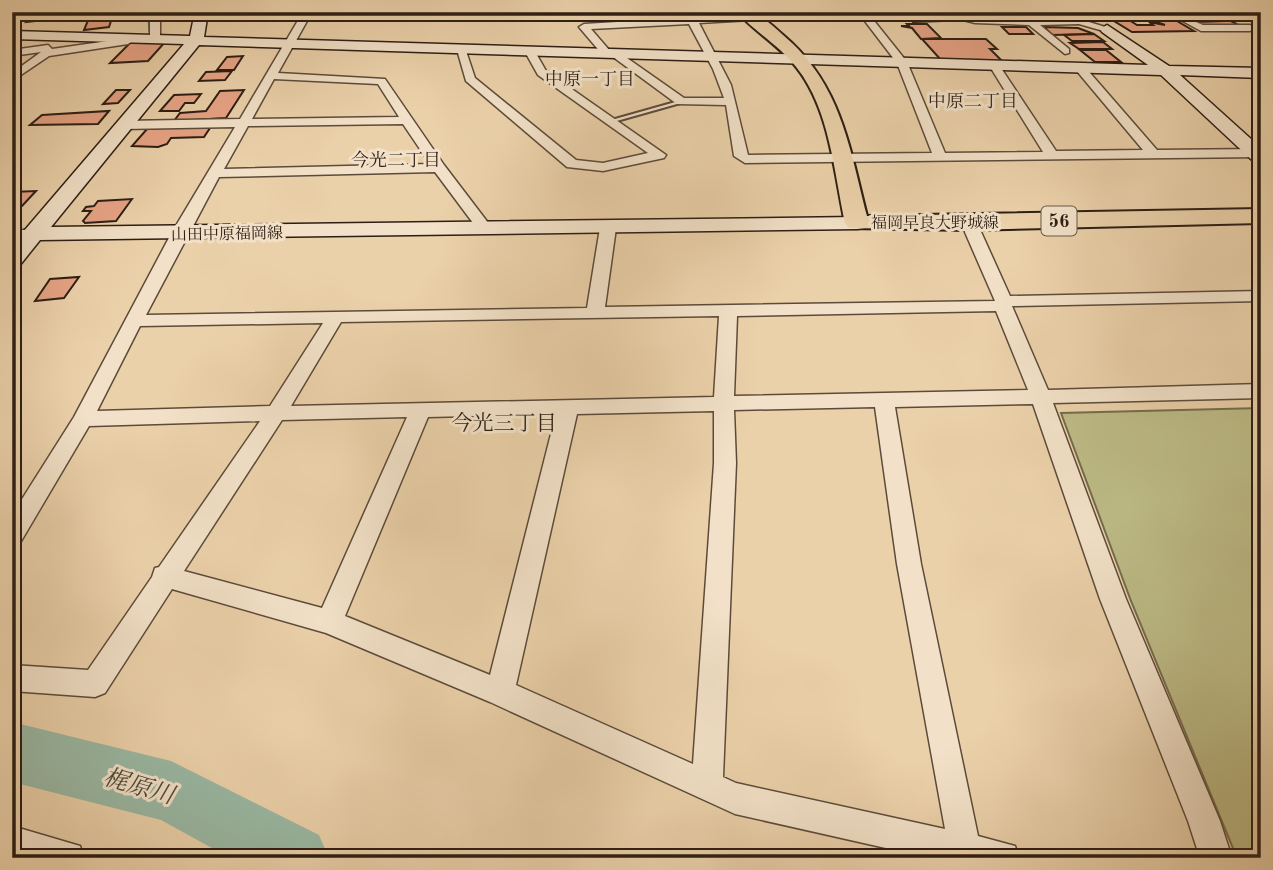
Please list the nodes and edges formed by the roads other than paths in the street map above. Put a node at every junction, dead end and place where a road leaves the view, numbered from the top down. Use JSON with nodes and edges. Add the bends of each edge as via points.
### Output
{"nodes":[{"id":1,"x":20,"y":12,"type":"edge"},
{"id":2,"x":155,"y":12,"type":"edge"},
{"id":3,"x":202,"y":12,"type":"edge"},
{"id":4,"x":308,"y":12,"type":"edge"},
{"id":5,"x":835,"y":12,"type":"edge"},
{"id":6,"x":862,"y":12,"type":"edge"},
{"id":7,"x":954,"y":12,"type":"edge"},
{"id":8,"x":1084,"y":13,"type":"edge"},
{"id":9,"x":746,"y":14,"type":"edge"},
{"id":10,"x":1228,"y":16,"type":"edge"},
{"id":11,"x":692,"y":20,"type":"junction"},
{"id":12,"x":1030,"y":20,"type":"junction"},
{"id":13,"x":1070,"y":21,"type":"junction"},
{"id":14,"x":12,"y":26,"type":"edge"},
{"id":15,"x":1250,"y":28,"type":"junction"},
{"id":16,"x":1107,"y":29,"type":"junction"},
{"id":17,"x":12,"y":34,"type":"edge"},
{"id":18,"x":1261,"y":34,"type":"edge"},
{"id":19,"x":115,"y":38,"type":"junction"},
{"id":20,"x":132,"y":38,"type":"junction"},
{"id":21,"x":156,"y":39,"type":"junction"},
{"id":22,"x":196,"y":39,"type":"junction"},
{"id":23,"x":291,"y":43,"type":"junction"},
{"id":24,"x":460,"y":48,"type":"junction"},
{"id":25,"x":529,"y":50,"type":"junction"},
{"id":26,"x":1065,"y":51,"type":"dead end"},
{"id":27,"x":609,"y":52,"type":"junction"},
{"id":28,"x":12,"y":53,"type":"edge"},
{"id":29,"x":715,"y":56,"type":"junction"},
{"id":30,"x":800,"y":59,"type":"junction"},
{"id":31,"x":902,"y":62,"type":"junction"},
{"id":32,"x":993,"y":65,"type":"junction"},
{"id":33,"x":1080,"y":68,"type":"junction"},
{"id":34,"x":1165,"y":70,"type":"junction"},
{"id":35,"x":1260,"y":74,"type":"edge"},
{"id":36,"x":272,"y":76,"type":"junction"},
{"id":37,"x":12,"y":78,"type":"edge"},
{"id":38,"x":731,"y":101,"type":"junction"},
{"id":39,"x":681,"y":102,"type":"junction"},
{"id":40,"x":408,"y":120,"type":"junction"},
{"id":41,"x":611,"y":121,"type":"junction"},
{"id":42,"x":246,"y":123,"type":"junction"},
{"id":43,"x":123,"y":125,"type":"junction"},
{"id":44,"x":1153,"y":154,"type":"junction"},
{"id":45,"x":1259,"y":154,"type":"edge"},
{"id":46,"x":1052,"y":156,"type":"junction"},
{"id":47,"x":941,"y":158,"type":"junction"},
{"id":48,"x":841,"y":159,"type":"junction"},
{"id":49,"x":439,"y":168,"type":"junction"},
{"id":50,"x":217,"y":173,"type":"junction"},
{"id":51,"x":1261,"y":216,"type":"edge"},
{"id":52,"x":857,"y":223,"type":"junction"},
{"id":53,"x":968,"y":223,"type":"junction"},
{"id":54,"x":484,"y":228,"type":"junction"},
{"id":55,"x":608,"y":228,"type":"junction"},
{"id":56,"x":179,"y":234,"type":"junction"},
{"id":57,"x":23,"y":235,"type":"edge"},
{"id":58,"x":12,"y":260,"type":"edge"},
{"id":59,"x":1261,"y":296,"type":"edge"},
{"id":60,"x":1004,"y":303,"type":"junction"},
{"id":61,"x":728,"y":311,"type":"junction"},
{"id":62,"x":595,"y":313,"type":"junction"},
{"id":63,"x":335,"y":317,"type":"junction"},
{"id":64,"x":136,"y":321,"type":"junction"},
{"id":65,"x":1261,"y":391,"type":"edge"},
{"id":66,"x":1041,"y":397,"type":"junction"},
{"id":67,"x":884,"y":400,"type":"junction"},
{"id":68,"x":724,"y":404,"type":"junction"},
{"id":69,"x":568,"y":408,"type":"junction"},
{"id":70,"x":420,"y":411,"type":"junction"},
{"id":71,"x":275,"y":413,"type":"junction"},
{"id":72,"x":83,"y":419,"type":"junction"},
{"id":73,"x":12,"y":536,"type":"edge"},
{"id":74,"x":164,"y":576,"type":"junction"},
{"id":75,"x":329,"y":622,"type":"junction"},
{"id":76,"x":12,"y":678,"type":"edge"},
{"id":77,"x":500,"y":692,"type":"junction"},
{"id":78,"x":707,"y":787,"type":"junction"},
{"id":79,"x":12,"y":842,"type":"edge"},
{"id":80,"x":965,"y":850,"type":"junction"},
{"id":81,"x":68,"y":858,"type":"edge"},
{"id":82,"x":1003,"y":858,"type":"edge"},
{"id":83,"x":1216,"y":858,"type":"edge"}],
"edges":[{"from":1,"to":14,"type":"street"},
{"from":2,"to":21,"type":"street"},
{"from":3,"to":22,"type":"street"},
{"from":4,"to":23,"type":"street"},
{"from":5,"to":9,"type":"street"},
{"from":6,"to":31,"type":"street"},
{"from":7,"to":12,"type":"street","via":[[976,20]]},
{"from":8,"to":13,"type":"street","via":[[1081,20]]},
{"from":8,"to":16,"type":"street"},
{"from":9,"to":11,"type":"street"},
{"from":9,"to":30,"type":"main road","name":"福岡早良大野城線"},
{"from":10,"to":15,"type":"street"},
{"from":10,"to":15,"type":"street","via":[[1184,19],[1201,28]]},
{"from":11,"to":27,"type":"street","via":[[584,27]]},
{"from":11,"to":29,"type":"street"},
{"from":12,"to":13,"type":"street"},
{"from":12,"to":26,"type":"street"},
{"from":13,"to":16,"type":"street"},
{"from":15,"to":18,"type":"street"},
{"from":16,"to":34,"type":"street"},
{"from":17,"to":19,"type":"street"},
{"from":19,"to":20,"type":"street"},
{"from":19,"to":28,"type":"street"},
{"from":20,"to":21,"type":"street"},
{"from":20,"to":37,"type":"street","via":[[46,53]]},
{"from":21,"to":22,"type":"street"},
{"from":22,"to":23,"type":"street"},
{"from":22,"to":43,"type":"street"},
{"from":23,"to":24,"type":"street"},
{"from":23,"to":36,"type":"street"},
{"from":24,"to":25,"type":"street"},
{"from":24,"to":41,"type":"street","via":[[470,79],[572,164],[603,167],[659,155]]},
{"from":25,"to":27,"type":"street"},
{"from":25,"to":41,"type":"street","via":[[542,73]]},
{"from":27,"to":29,"type":"street"},
{"from":27,"to":39,"type":"street"},
{"from":29,"to":30,"type":"street"},
{"from":29,"to":38,"type":"street"},
{"from":30,"to":31,"type":"street"},
{"from":30,"to":48,"type":"main road","name":"福岡早良大野城線","via":[[826,101]]},
{"from":31,"to":32,"type":"street"},
{"from":31,"to":47,"type":"street"},
{"from":32,"to":33,"type":"street"},
{"from":32,"to":46,"type":"street"},
{"from":33,"to":34,"type":"street"},
{"from":33,"to":44,"type":"street"},
{"from":34,"to":35,"type":"street"},
{"from":34,"to":45,"type":"street"},
{"from":36,"to":40,"type":"street","via":[[381,81]]},
{"from":36,"to":42,"type":"street"},
{"from":38,"to":39,"type":"street"},
{"from":38,"to":48,"type":"street","via":[[745,159]]},
{"from":39,"to":41,"type":"lane"},
{"from":40,"to":42,"type":"street"},
{"from":40,"to":49,"type":"street"},
{"from":42,"to":43,"type":"street"},
{"from":42,"to":50,"type":"street"},
{"from":43,"to":57,"type":"street"},
{"from":44,"to":45,"type":"street"},
{"from":44,"to":46,"type":"street"},
{"from":46,"to":47,"type":"street"},
{"from":47,"to":48,"type":"street"},
{"from":48,"to":52,"type":"main road","name":"福岡早良大野城線"},
{"from":49,"to":50,"type":"street"},
{"from":49,"to":54,"type":"street"},
{"from":50,"to":56,"type":"street"},
{"from":51,"to":53,"type":"main road","name":"福岡早良大野城線","number":"56"},
{"from":52,"to":53,"type":"main road","name":"福岡早良大野城線","number":"56"},
{"from":52,"to":55,"type":"street","name":"山田中原福岡線"},
{"from":53,"to":60,"type":"street"},
{"from":54,"to":55,"type":"street","name":"山田中原福岡線"},
{"from":54,"to":56,"type":"street","name":"山田中原福岡線"},
{"from":55,"to":62,"type":"street"},
{"from":56,"to":57,"type":"street","name":"山田中原福岡線"},
{"from":56,"to":64,"type":"street"},
{"from":57,"to":58,"type":"street"},
{"from":59,"to":60,"type":"street"},
{"from":60,"to":61,"type":"street"},
{"from":60,"to":66,"type":"street"},
{"from":61,"to":62,"type":"street"},
{"from":61,"to":68,"type":"street"},
{"from":62,"to":63,"type":"street"},
{"from":63,"to":64,"type":"street"},
{"from":63,"to":71,"type":"street"},
{"from":64,"to":72,"type":"street"},
{"from":65,"to":66,"type":"street"},
{"from":66,"to":67,"type":"street"},
{"from":66,"to":83,"type":"street","via":[[1113,599]]},
{"from":67,"to":68,"type":"street"},
{"from":67,"to":80,"type":"street","via":[[909,564]]},
{"from":68,"to":69,"type":"street"},
{"from":68,"to":78,"type":"street","via":[[725,463]]},
{"from":69,"to":70,"type":"street"},
{"from":69,"to":77,"type":"street"},
{"from":70,"to":71,"type":"street"},
{"from":70,"to":75,"type":"street"},
{"from":71,"to":72,"type":"street"},
{"from":71,"to":74,"type":"street"},
{"from":72,"to":73,"type":"street"},
{"from":74,"to":75,"type":"street"},
{"from":74,"to":76,"type":"street","via":[[95,684]]},
{"from":75,"to":77,"type":"street"},
{"from":77,"to":78,"type":"street"},
{"from":78,"to":80,"type":"street","via":[[735,798]]},
{"from":79,"to":81,"type":"street"},
{"from":80,"to":82,"type":"street"}]}
